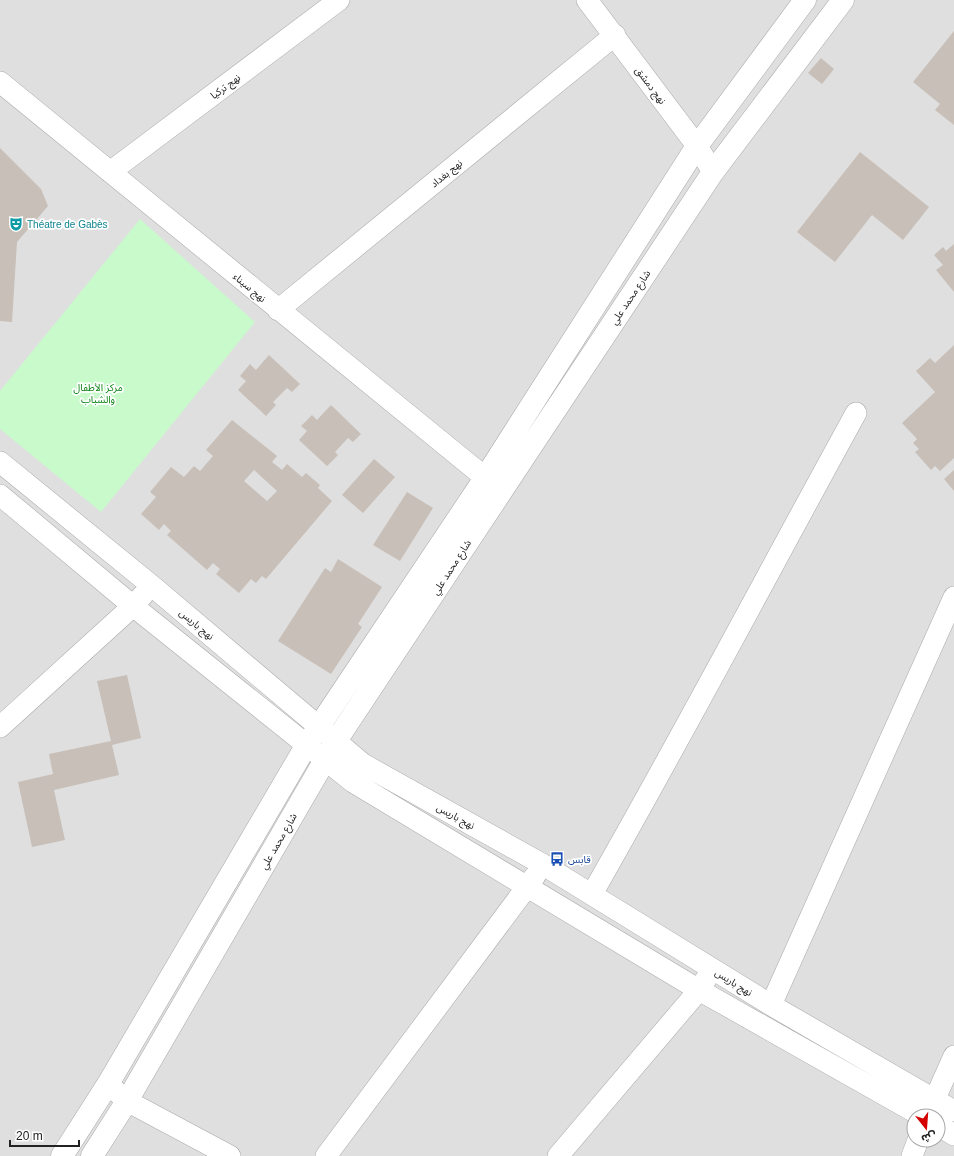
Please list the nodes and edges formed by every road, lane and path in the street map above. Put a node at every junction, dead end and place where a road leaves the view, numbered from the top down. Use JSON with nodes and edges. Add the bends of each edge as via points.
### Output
{"nodes":[{"id":1,"x":339,"y":0,"type":"edge"},
{"id":2,"x":587,"y":0,"type":"edge"},
{"id":3,"x":805,"y":0,"type":"edge"},
{"id":4,"x":843,"y":0,"type":"edge"},
{"id":5,"x":615,"y":35,"type":"junction"},
{"id":6,"x":0,"y":82,"type":"edge"},
{"id":7,"x":697,"y":146,"type":"junction"},
{"id":8,"x":110,"y":172,"type":"junction"},
{"id":9,"x":713,"y":172,"type":"junction"},
{"id":10,"x":278,"y":310,"type":"junction"},
{"id":11,"x":856,"y":413,"type":"dead end"},
{"id":12,"x":0,"y":462,"type":"edge"},
{"id":13,"x":493,"y":484,"type":"junction"},
{"id":14,"x":0,"y":495,"type":"edge"},
{"id":15,"x":151,"y":585,"type":"junction"},
{"id":16,"x":954,"y":597,"type":"edge"},
{"id":17,"x":134,"y":606,"type":"junction"},
{"id":18,"x":0,"y":727,"type":"edge"},
{"id":19,"x":319,"y":727,"type":"junction"},
{"id":20,"x":336,"y":741,"type":"junction"},
{"id":21,"x":306,"y":746,"type":"junction"},
{"id":22,"x":324,"y":760,"type":"junction"},
{"id":23,"x":542,"y":864,"type":"junction"},
{"id":24,"x":527,"y":887,"type":"junction"},
{"id":25,"x":592,"y":894,"type":"junction"},
{"id":26,"x":713,"y":968,"type":"junction"},
{"id":27,"x":700,"y":990,"type":"junction"},
{"id":28,"x":771,"y":1005,"type":"junction"},
{"id":29,"x":954,"y":1056,"type":"edge"},
{"id":30,"x":108,"y":1084,"type":"junction"},
{"id":31,"x":127,"y":1101,"type":"junction"},
{"id":32,"x":908,"y":1108,"type":"edge"},
{"id":33,"x":931,"y":1108,"type":"edge"},
{"id":34,"x":62,"y":1156,"type":"edge"},
{"id":35,"x":92,"y":1156,"type":"edge"},
{"id":36,"x":230,"y":1156,"type":"edge"},
{"id":37,"x":326,"y":1156,"type":"edge"},
{"id":38,"x":558,"y":1156,"type":"edge"}],
"edges":[{"from":1,"to":8,"type":"street","name":"نهج تركيا"},
{"from":2,"to":5,"type":"street","name":"نهج دمشق"},
{"from":3,"to":7,"type":"street","name":"شارع محمد علي"},
{"from":4,"to":9,"type":"street","name":"شارع محمد علي"},
{"from":5,"to":7,"type":"street","name":"نهج دمشق"},
{"from":5,"to":10,"type":"street","name":"نهج بغداد"},
{"from":6,"to":8,"type":"street","name":"نهج سيناء"},
{"from":7,"to":9,"type":"street","name":"نهج دمشق"},
{"from":7,"to":13,"type":"street","name":"شارع محمد علي"},
{"from":8,"to":10,"type":"street","name":"نهج سيناء"},
{"from":9,"to":13,"type":"street","name":"شارع محمد علي"},
{"from":10,"to":13,"type":"street","name":"نهج سيناء"},
{"from":11,"to":25,"type":"street","via":[[726,649],[657,781]]},
{"from":12,"to":15,"type":"street","name":"نهج باريس"},
{"from":13,"to":19,"type":"street","name":"شارع محمد علي"},
{"from":13,"to":20,"type":"street","name":"شارع محمد علي"},
{"from":14,"to":17,"type":"street"},
{"from":15,"to":17,"type":"street"},
{"from":15,"to":19,"type":"street","name":"نهج باريس"},
{"from":16,"to":28,"type":"street"},
{"from":17,"to":18,"type":"street"},
{"from":17,"to":21,"type":"street"},
{"from":19,"to":20,"type":"street","name":"نهج باريس"},
{"from":19,"to":21,"type":"street","name":"شارع محمد علي"},
{"from":20,"to":22,"type":"street","name":"شارع محمد علي"},
{"from":20,"to":23,"type":"street","name":"نهج باريس","via":[[363,764]]},
{"from":21,"to":22,"type":"street"},
{"from":21,"to":30,"type":"street","name":"شارع محمد علي"},
{"from":22,"to":24,"type":"street","via":[[353,782]]},
{"from":22,"to":31,"type":"street","name":"شارع محمد علي"},
{"from":23,"to":24,"type":"street"},
{"from":23,"to":25,"type":"street","name":"نهج باريس"},
{"from":24,"to":27,"type":"street"},
{"from":24,"to":37,"type":"street"},
{"from":25,"to":26,"type":"street","name":"نهج باريس"},
{"from":26,"to":27,"type":"street"},
{"from":26,"to":28,"type":"street","name":"نهج باريس"},
{"from":27,"to":32,"type":"street"},
{"from":27,"to":38,"type":"street"},
{"from":28,"to":33,"type":"street","name":"نهج باريس"},
{"from":29,"to":33,"type":"street"},
{"from":30,"to":31,"type":"street"},
{"from":30,"to":34,"type":"street","name":"شارع محمد علي"},
{"from":31,"to":35,"type":"street","name":"شارع محمد علي"},
{"from":31,"to":36,"type":"street"}]}
